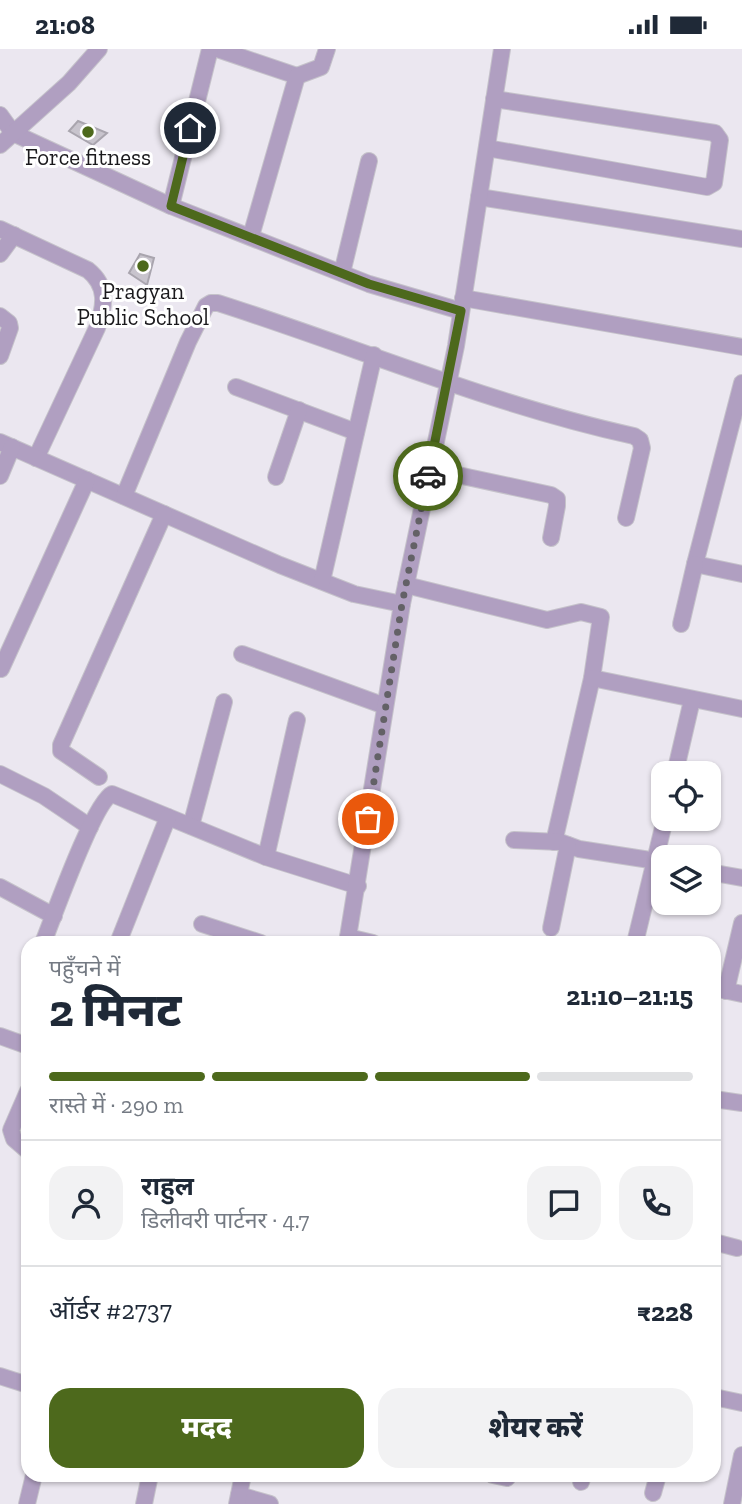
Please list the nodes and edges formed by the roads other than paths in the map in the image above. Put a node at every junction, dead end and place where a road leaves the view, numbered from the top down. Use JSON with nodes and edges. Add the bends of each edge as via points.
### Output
{"nodes":[{"id":1,"x":99,"y":49,"type":"edge"},
{"id":2,"x":210,"y":49,"type":"edge"},
{"id":3,"x":217,"y":49,"type":"edge"},
{"id":4,"x":327,"y":49,"type":"edge"},
{"id":5,"x":502,"y":49,"type":"edge"},
{"id":6,"x":297,"y":76,"type":"junction"},
{"id":7,"x":494,"y":99,"type":"junction"},
{"id":8,"x":0,"y":115,"type":"edge"},
{"id":9,"x":13,"y":133,"type":"junction"},
{"id":10,"x":0,"y":145,"type":"edge"},
{"id":11,"x":487,"y":148,"type":"junction"},
{"id":12,"x":369,"y":161,"type":"dead end"},
{"id":13,"x":479,"y":197,"type":"junction"},
{"id":14,"x":171,"y":206,"type":"junction"},
{"id":15,"x":7,"y":232,"type":"edge"},
{"id":16,"x":251,"y":236,"type":"junction"},
{"id":17,"x":742,"y":239,"type":"edge"},
{"id":18,"x":0,"y":254,"type":"edge"},
{"id":19,"x":342,"y":273,"type":"junction"},
{"id":20,"x":462,"y":304,"type":"junction"},
{"id":21,"x":0,"y":316,"type":"edge"},
{"id":22,"x":742,"y":347,"type":"edge"},
{"id":23,"x":374,"y":355,"type":"junction"},
{"id":24,"x":0,"y":356,"type":"edge"},
{"id":25,"x":448,"y":381,"type":"junction"},
{"id":26,"x":742,"y":383,"type":"edge"},
{"id":27,"x":236,"y":387,"type":"dead end"},
{"id":28,"x":299,"y":410,"type":"junction"},
{"id":29,"x":356,"y":432,"type":"junction"},
{"id":30,"x":6,"y":444,"type":"edge"},
{"id":31,"x":36,"y":458,"type":"junction"},
{"id":32,"x":430,"y":469,"type":"junction"},
{"id":33,"x":0,"y":476,"type":"edge"},
{"id":34,"x":276,"y":477,"type":"dead end"},
{"id":35,"x":87,"y":480,"type":"junction"},
{"id":36,"x":124,"y":496,"type":"junction"},
{"id":37,"x":164,"y":514,"type":"junction"},
{"id":38,"x":626,"y":518,"type":"dead end"},
{"id":39,"x":551,"y":538,"type":"dead end"},
{"id":40,"x":695,"y":563,"type":"junction"},
{"id":41,"x":742,"y":574,"type":"edge"},
{"id":42,"x":323,"y":582,"type":"junction"},
{"id":43,"x":406,"y":585,"type":"junction"},
{"id":44,"x":402,"y":604,"type":"junction"},
{"id":45,"x":681,"y":624,"type":"dead end"},
{"id":46,"x":242,"y":654,"type":"dead end"},
{"id":47,"x":1,"y":669,"type":"edge"},
{"id":48,"x":592,"y":678,"type":"junction"},
{"id":49,"x":692,"y":700,"type":"junction"},
{"id":50,"x":224,"y":702,"type":"dead end"},
{"id":51,"x":385,"y":706,"type":"junction"},
{"id":52,"x":742,"y":709,"type":"edge"},
{"id":53,"x":297,"y":720,"type":"dead end"},
{"id":54,"x":678,"y":761,"type":"edge"},
{"id":55,"x":0,"y":773,"type":"edge"},
{"id":56,"x":99,"y":777,"type":"dead end"},
{"id":57,"x":168,"y":817,"type":"junction"},
{"id":58,"x":191,"y":826,"type":"junction"},
{"id":59,"x":90,"y":827,"type":"junction"},
{"id":60,"x":514,"y":840,"type":"dead end"},
{"id":61,"x":561,"y":844,"type":"junction"},
{"id":62,"x":266,"y":857,"type":"junction"},
{"id":63,"x":651,"y":861,"type":"edge"},
{"id":64,"x":721,"y":874,"type":"edge"},
{"id":65,"x":742,"y":878,"type":"edge"},
{"id":66,"x":358,"y":886,"type":"junction"},
{"id":67,"x":0,"y":887,"type":"edge"},
{"id":68,"x":651,"y":889,"type":"edge"},
{"id":69,"x":54,"y":916,"type":"junction"},
{"id":70,"x":742,"y":923,"type":"edge"},
{"id":71,"x":202,"y":924,"type":"dead end"},
{"id":72,"x":551,"y":928,"type":"dead end"},
{"id":73,"x":46,"y":936,"type":"edge"},
{"id":74,"x":121,"y":936,"type":"edge"},
{"id":75,"x":239,"y":936,"type":"edge"},
{"id":76,"x":349,"y":936,"type":"edge"},
{"id":77,"x":637,"y":936,"type":"edge"},
{"id":78,"x":721,"y":986,"type":"edge"},
{"id":79,"x":721,"y":989,"type":"edge"},
{"id":80,"x":742,"y":994,"type":"edge"},
{"id":81,"x":0,"y":1036,"type":"edge"},
{"id":82,"x":21,"y":1044,"type":"edge"},
{"id":83,"x":721,"y":1100,"type":"edge"},
{"id":84,"x":742,"y":1103,"type":"edge"},
{"id":85,"x":21,"y":1107,"type":"edge"},
{"id":86,"x":21,"y":1145,"type":"edge"},
{"id":87,"x":721,"y":1244,"type":"edge"},
{"id":88,"x":737,"y":1248,"type":"dead end"},
{"id":89,"x":0,"y":1376,"type":"edge"},
{"id":90,"x":21,"y":1383,"type":"edge"},
{"id":91,"x":721,"y":1398,"type":"edge"},
{"id":92,"x":742,"y":1403,"type":"edge"},
{"id":93,"x":742,"y":1455,"type":"edge"},
{"id":94,"x":32,"y":1482,"type":"edge"},
{"id":95,"x":149,"y":1482,"type":"edge"},
{"id":96,"x":656,"y":1482,"type":"edge"},
{"id":97,"x":653,"y":1493,"type":"dead end"},
{"id":98,"x":736,"y":1495,"type":"edge"},
{"id":99,"x":238,"y":1499,"type":"edge"},
{"id":100,"x":27,"y":1504,"type":"edge"},
{"id":101,"x":144,"y":1504,"type":"edge"},
{"id":102,"x":270,"y":1504,"type":"edge"}],
"edges":[{"from":1,"to":9,"type":"street"},
{"from":2,"to":14,"type":"street"},
{"from":3,"to":6,"type":"street"},
{"from":4,"to":6,"type":"street","via":[[321,67]]},
{"from":5,"to":7,"type":"street"},
{"from":6,"to":16,"type":"street"},
{"from":7,"to":11,"type":"street"},
{"from":7,"to":11,"type":"street","via":[[715,133],[720,140],[714,183],[707,187]]},
{"from":8,"to":9,"type":"street"},
{"from":9,"to":10,"type":"street"},
{"from":9,"to":14,"type":"street"},
{"from":11,"to":13,"type":"street"},
{"from":12,"to":19,"type":"street"},
{"from":13,"to":17,"type":"street"},
{"from":13,"to":20,"type":"street"},
{"from":14,"to":16,"type":"street"},
{"from":15,"to":18,"type":"street"},
{"from":15,"to":31,"type":"street","via":[[88,270],[103,291],[97,328]]},
{"from":16,"to":19,"type":"street"},
{"from":19,"to":20,"type":"street","via":[[369,284]]},
{"from":20,"to":22,"type":"street"},
{"from":20,"to":25,"type":"street"},
{"from":21,"to":24,"type":"street","via":[[9,323]]},
{"from":23,"to":25,"type":"street"},
{"from":23,"to":29,"type":"street"},
{"from":23,"to":36,"type":"street","via":[[211,303],[188,342]]},
{"from":25,"to":32,"type":"street"},
{"from":25,"to":38,"type":"street","via":[[640,440]]},
{"from":26,"to":40,"type":"street"},
{"from":27,"to":28,"type":"street"},
{"from":28,"to":29,"type":"street"},
{"from":28,"to":34,"type":"street"},
{"from":29,"to":42,"type":"street"},
{"from":30,"to":31,"type":"street"},
{"from":30,"to":33,"type":"street"},
{"from":31,"to":35,"type":"street"},
{"from":32,"to":39,"type":"street","via":[[551,495],[558,506]]},
{"from":32,"to":43,"type":"street"},
{"from":35,"to":36,"type":"street"},
{"from":35,"to":47,"type":"street"},
{"from":36,"to":37,"type":"street"},
{"from":37,"to":42,"type":"street"},
{"from":37,"to":56,"type":"street","via":[[61,745],[61,751]]},
{"from":40,"to":41,"type":"street"},
{"from":40,"to":45,"type":"street"},
{"from":42,"to":44,"type":"street"},
{"from":43,"to":44,"type":"street"},
{"from":43,"to":48,"type":"street","via":[[547,620],[581,612],[598,615],[602,621]]},
{"from":44,"to":51,"type":"street"},
{"from":46,"to":51,"type":"street"},
{"from":48,"to":49,"type":"street"},
{"from":48,"to":61,"type":"street"},
{"from":49,"to":52,"type":"street"},
{"from":49,"to":54,"type":"street"},
{"from":50,"to":58,"type":"street"},
{"from":51,"to":66,"type":"street"},
{"from":53,"to":62,"type":"street"},
{"from":55,"to":59,"type":"street"},
{"from":57,"to":58,"type":"street"},
{"from":57,"to":59,"type":"street","via":[[112,794]]},
{"from":57,"to":74,"type":"street"},
{"from":58,"to":62,"type":"street"},
{"from":59,"to":69,"type":"street"},
{"from":60,"to":61,"type":"street"},
{"from":61,"to":63,"type":"street"},
{"from":61,"to":72,"type":"street"},
{"from":62,"to":66,"type":"street"},
{"from":64,"to":65,"type":"street"},
{"from":66,"to":76,"type":"street"},
{"from":67,"to":69,"type":"street"},
{"from":68,"to":77,"type":"street"},
{"from":69,"to":73,"type":"street"},
{"from":70,"to":78,"type":"street"},
{"from":71,"to":75,"type":"street"},
{"from":79,"to":80,"type":"street"},
{"from":81,"to":82,"type":"street"},
{"from":83,"to":84,"type":"street"},
{"from":85,"to":86,"type":"street","via":[[11,1130]]},
{"from":87,"to":88,"type":"street"},
{"from":89,"to":90,"type":"street"},
{"from":91,"to":92,"type":"street"},
{"from":93,"to":98,"type":"street"},
{"from":94,"to":100,"type":"street"},
{"from":95,"to":101,"type":"street"},
{"from":96,"to":97,"type":"street"},
{"from":99,"to":102,"type":"street"}]}
